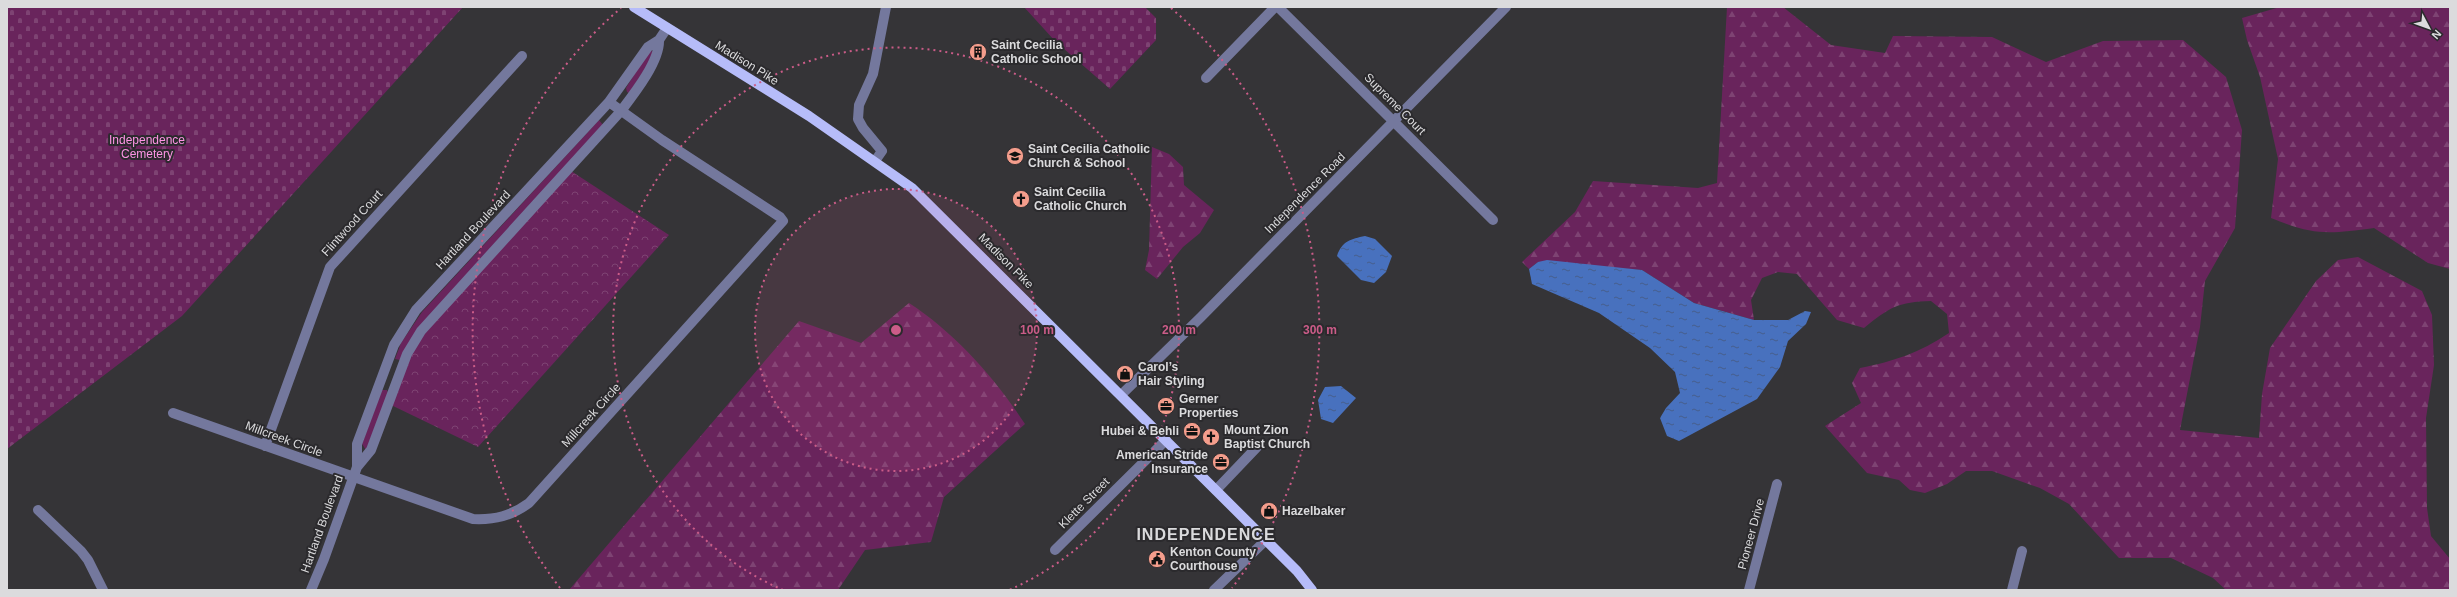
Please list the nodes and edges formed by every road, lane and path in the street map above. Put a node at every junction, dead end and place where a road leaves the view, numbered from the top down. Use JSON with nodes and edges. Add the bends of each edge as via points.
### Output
{"nodes":[{"id":1,"x":634,"y":7,"type":"edge"},
{"id":2,"x":886,"y":7,"type":"edge"},
{"id":3,"x":1276,"y":7,"type":"edge"},
{"id":4,"x":1506,"y":7,"type":"edge"},
{"id":5,"x":666,"y":28,"type":"junction"},
{"id":6,"x":659,"y":40,"type":"junction"},
{"id":7,"x":522,"y":56,"type":"dead end"},
{"id":8,"x":1206,"y":78,"type":"dead end"},
{"id":9,"x":609,"y":102,"type":"junction"},
{"id":10,"x":621,"y":111,"type":"junction"},
{"id":11,"x":1394,"y":121,"type":"junction"},
{"id":12,"x":875,"y":161,"type":"junction"},
{"id":13,"x":1492,"y":220,"type":"dead end"},
{"id":14,"x":1121,"y":394,"type":"junction"},
{"id":15,"x":173,"y":413,"type":"dead end"},
{"id":16,"x":1166,"y":440,"type":"junction"},
{"id":17,"x":265,"y":446,"type":"junction"},
{"id":18,"x":1257,"y":446,"type":"dead end"},
{"id":19,"x":357,"y":467,"type":"junction"},
{"id":20,"x":353,"y":477,"type":"junction"},
{"id":21,"x":1777,"y":484,"type":"dead end"},
{"id":22,"x":1216,"y":490,"type":"junction"},
{"id":23,"x":38,"y":510,"type":"dead end"},
{"id":24,"x":1266,"y":540,"type":"junction"},
{"id":25,"x":1055,"y":550,"type":"dead end"},
{"id":26,"x":2022,"y":551,"type":"dead end"},
{"id":27,"x":103,"y":590,"type":"edge"},
{"id":28,"x":311,"y":590,"type":"edge"},
{"id":29,"x":1214,"y":590,"type":"edge"},
{"id":30,"x":1312,"y":590,"type":"edge"},
{"id":31,"x":1750,"y":590,"type":"edge"},
{"id":32,"x":2012,"y":590,"type":"edge"}],
"edges":[{"from":1,"to":5,"type":"main road","name":"Madison Pike"},
{"from":2,"to":12,"type":"street","via":[[872,74],[859,105],[858,119],[862,128],[882,151]]},
{"from":3,"to":8,"type":"street"},
{"from":3,"to":11,"type":"street","name":"Supreme Court"},
{"from":4,"to":11,"type":"street","name":"Independence Road"},
{"from":5,"to":6,"type":"street","name":"Hartland Boulevard"},
{"from":5,"to":12,"type":"main road","name":"Madison Pike","via":[[809,116]]},
{"from":6,"to":9,"type":"street","name":"Hartland Boulevard","via":[[648,47]]},
{"from":6,"to":10,"type":"street","name":"Hartland Boulevard","via":[[660,51]]},
{"from":7,"to":17,"type":"street","name":"Flintwood Court","via":[[330,267]]},
{"from":9,"to":10,"type":"street","name":"Millcreek Circle"},
{"from":9,"to":19,"type":"street","name":"Hartland Boulevard","via":[[416,310],[394,345],[357,444]]},
{"from":10,"to":19,"type":"street","name":"Hartland Boulevard","via":[[421,331],[408,354],[371,450]]},
{"from":10,"to":20,"type":"street","name":"Millcreek Circle","via":[[784,221],[529,503],[518,511],[506,517],[473,519]]},
{"from":11,"to":13,"type":"street","name":"Supreme Court"},
{"from":11,"to":14,"type":"street","name":"Independence Road"},
{"from":12,"to":14,"type":"main road","name":"Madison Pike","via":[[912,188],[939,213]]},
{"from":14,"to":16,"type":"main road","name":"Madison Pike"},
{"from":15,"to":17,"type":"street","name":"Millcreek Circle"},
{"from":16,"to":22,"type":"main road","name":"Madison Pike"},
{"from":16,"to":25,"type":"street","name":"Klette Street"},
{"from":17,"to":20,"type":"street","name":"Millcreek Circle"},
{"from":18,"to":22,"type":"street"},
{"from":19,"to":20,"type":"street","name":"Hartland Boulevard"},
{"from":20,"to":28,"type":"street","name":"Hartland Boulevard"},
{"from":21,"to":31,"type":"street","name":"Pioneer Drive"},
{"from":22,"to":24,"type":"main road","name":"Madison Pike"},
{"from":23,"to":27,"type":"street","via":[[85,555]]},
{"from":24,"to":29,"type":"street"},
{"from":24,"to":30,"type":"main road","name":"Madison Pike","via":[[1297,570]]},
{"from":26,"to":32,"type":"street"}]}
